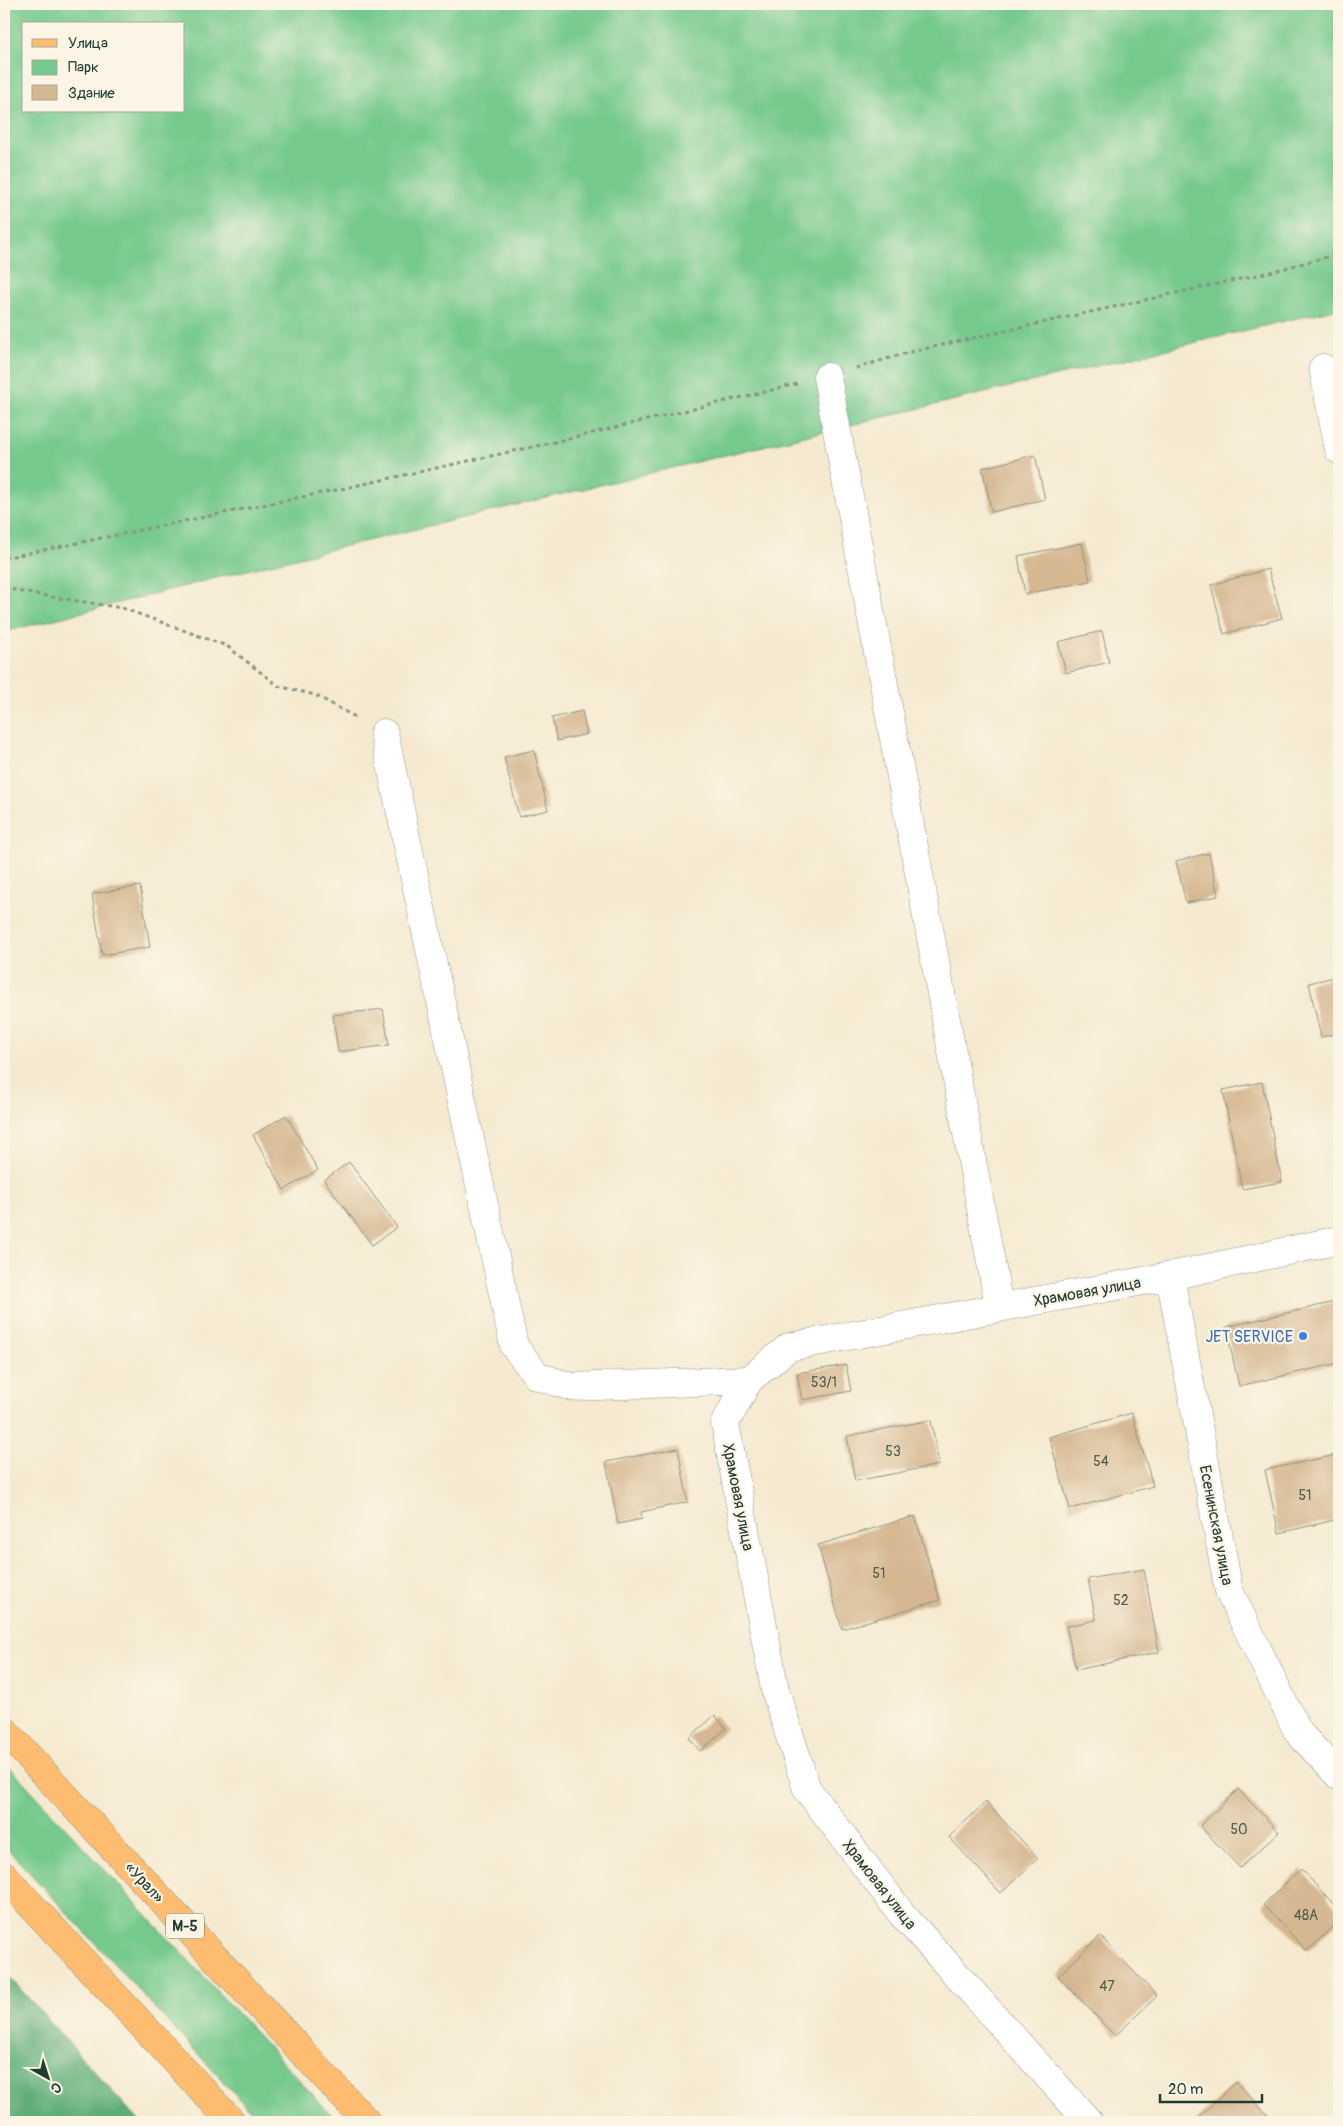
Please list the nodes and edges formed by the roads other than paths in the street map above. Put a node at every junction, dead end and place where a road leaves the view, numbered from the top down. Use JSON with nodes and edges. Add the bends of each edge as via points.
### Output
{"nodes":[{"id":1,"x":1323,"y":368,"type":"dead end"},
{"id":2,"x":827,"y":377,"type":"road end"},
{"id":3,"x":1339,"y":450,"type":"edge"},
{"id":4,"x":384,"y":733,"type":"road end"},
{"id":5,"x":1339,"y":1240,"type":"edge"},
{"id":6,"x":1170,"y":1276,"type":"junction"},
{"id":7,"x":999,"y":1306,"type":"junction"},
{"id":8,"x":749,"y":1380,"type":"junction"},
{"id":9,"x":4,"y":1730,"type":"edge"},
{"id":10,"x":1339,"y":1776,"type":"edge"},
{"id":11,"x":4,"y":1876,"type":"edge"},
{"id":12,"x":232,"y":2122,"type":"edge"},
{"id":13,"x":367,"y":2122,"type":"edge"},
{"id":14,"x":1089,"y":2122,"type":"edge"}],
"edges":[{"from":1,"to":3,"type":"street"},
{"from":2,"to":7,"type":"street"},
{"from":4,"to":8,"type":"street","via":[[514,1346],[537,1376],[572,1387]]},
{"from":5,"to":6,"type":"street","name":"Храмовая улица"},
{"from":6,"to":7,"type":"street","name":"Храмовая улица"},
{"from":6,"to":10,"type":"street","name":"Есенинская улица","via":[[1229,1591],[1298,1732]]},
{"from":7,"to":8,"type":"street","name":"Храмовая улица","via":[[789,1347]]},
{"from":8,"to":14,"type":"street","name":"Храмовая улица","via":[[726,1423],[775,1690],[807,1789],[902,1913]]},
{"from":9,"to":13,"type":"main road","name":"«Урал»","number":"М-5"},
{"from":11,"to":12,"type":"main road"}]}
